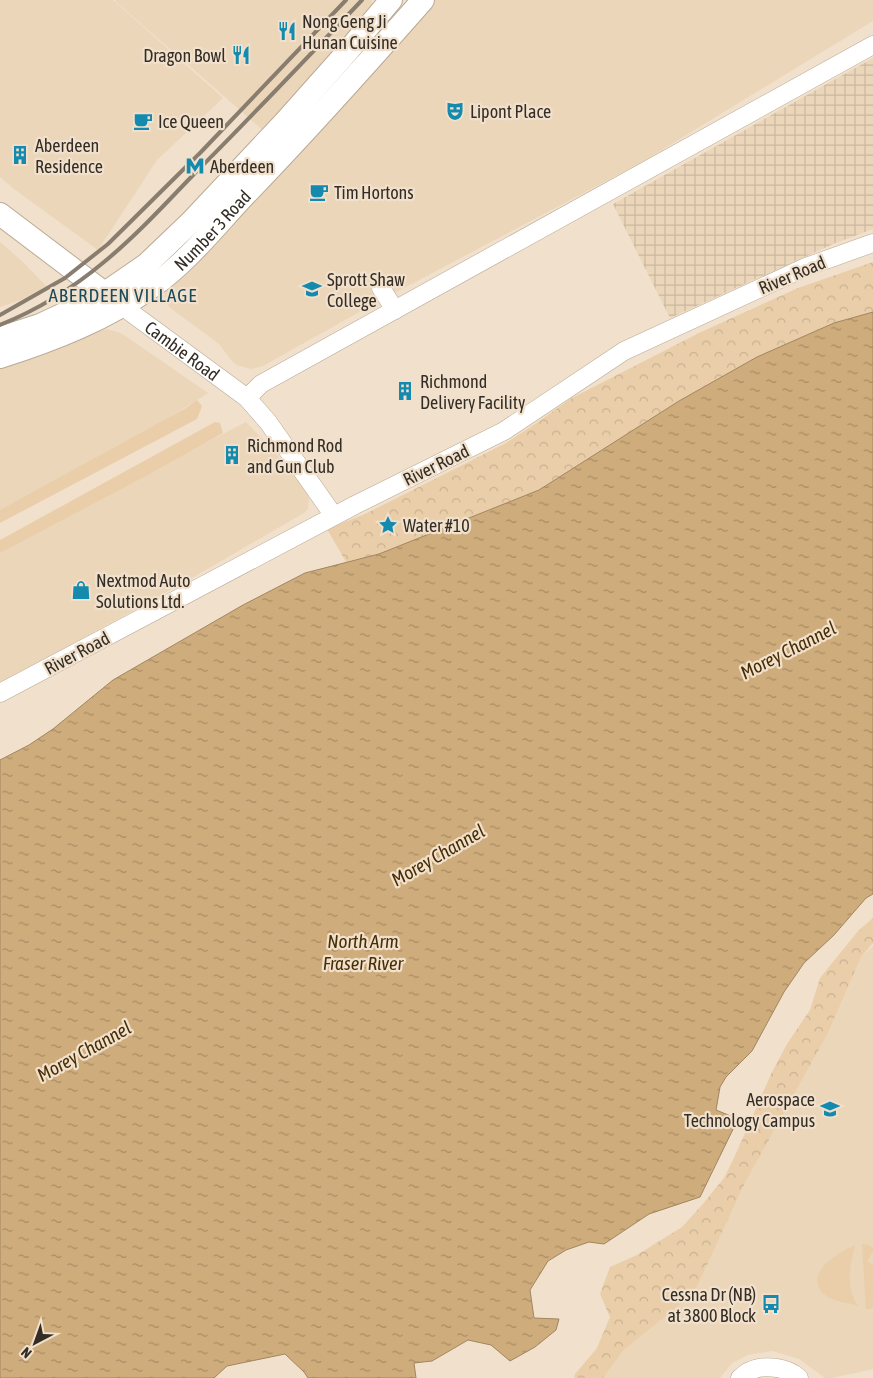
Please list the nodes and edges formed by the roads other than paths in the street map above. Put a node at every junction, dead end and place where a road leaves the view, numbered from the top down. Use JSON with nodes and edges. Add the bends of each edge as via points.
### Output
{"nodes":[{"id":1,"x":391,"y":0,"type":"edge"},
{"id":2,"x":414,"y":3,"type":"edge"},
{"id":3,"x":873,"y":45,"type":"edge"},
{"id":4,"x":0,"y":214,"type":"edge"},
{"id":5,"x":873,"y":242,"type":"edge"},
{"id":6,"x":381,"y":288,"type":"dead end"},
{"id":7,"x":113,"y":299,"type":"junction"},
{"id":8,"x":395,"y":310,"type":"junction"},
{"id":9,"x":0,"y":338,"type":"edge"},
{"id":10,"x":0,"y":357,"type":"edge"},
{"id":11,"x":247,"y":398,"type":"junction"},
{"id":12,"x":334,"y":516,"type":"junction"},
{"id":13,"x":0,"y":693,"type":"edge"},
{"id":14,"x":740,"y":1378,"type":"edge"},
{"id":15,"x":799,"y":1378,"type":"edge"}],
"edges":[{"from":1,"to":7,"type":"main road","name":"Number 3 Road","via":[[284,124]]},
{"from":2,"to":7,"type":"main road","name":"Number 3 Road","via":[[359,73],[188,256],[154,286]]},
{"from":3,"to":8,"type":"street"},
{"from":4,"to":7,"type":"main road","name":"Cambie Road"},
{"from":5,"to":12,"type":"street","name":"River Road","via":[[806,267],[624,351],[504,431]]},
{"from":6,"to":8,"type":"street"},
{"from":7,"to":9,"type":"main road","name":"Number 3 Road"},
{"from":7,"to":10,"type":"main road","name":"Number 3 Road","via":[[82,327]]},
{"from":7,"to":11,"type":"street","name":"Cambie Road"},
{"from":8,"to":11,"type":"street","via":[[261,384]]},
{"from":11,"to":12,"type":"street","name":"Cambie Road","via":[[268,422]]},
{"from":12,"to":13,"type":"street","name":"River Road"},
{"from":14,"to":15,"type":"street","via":[[765,1367],[781,1368]]}]}
